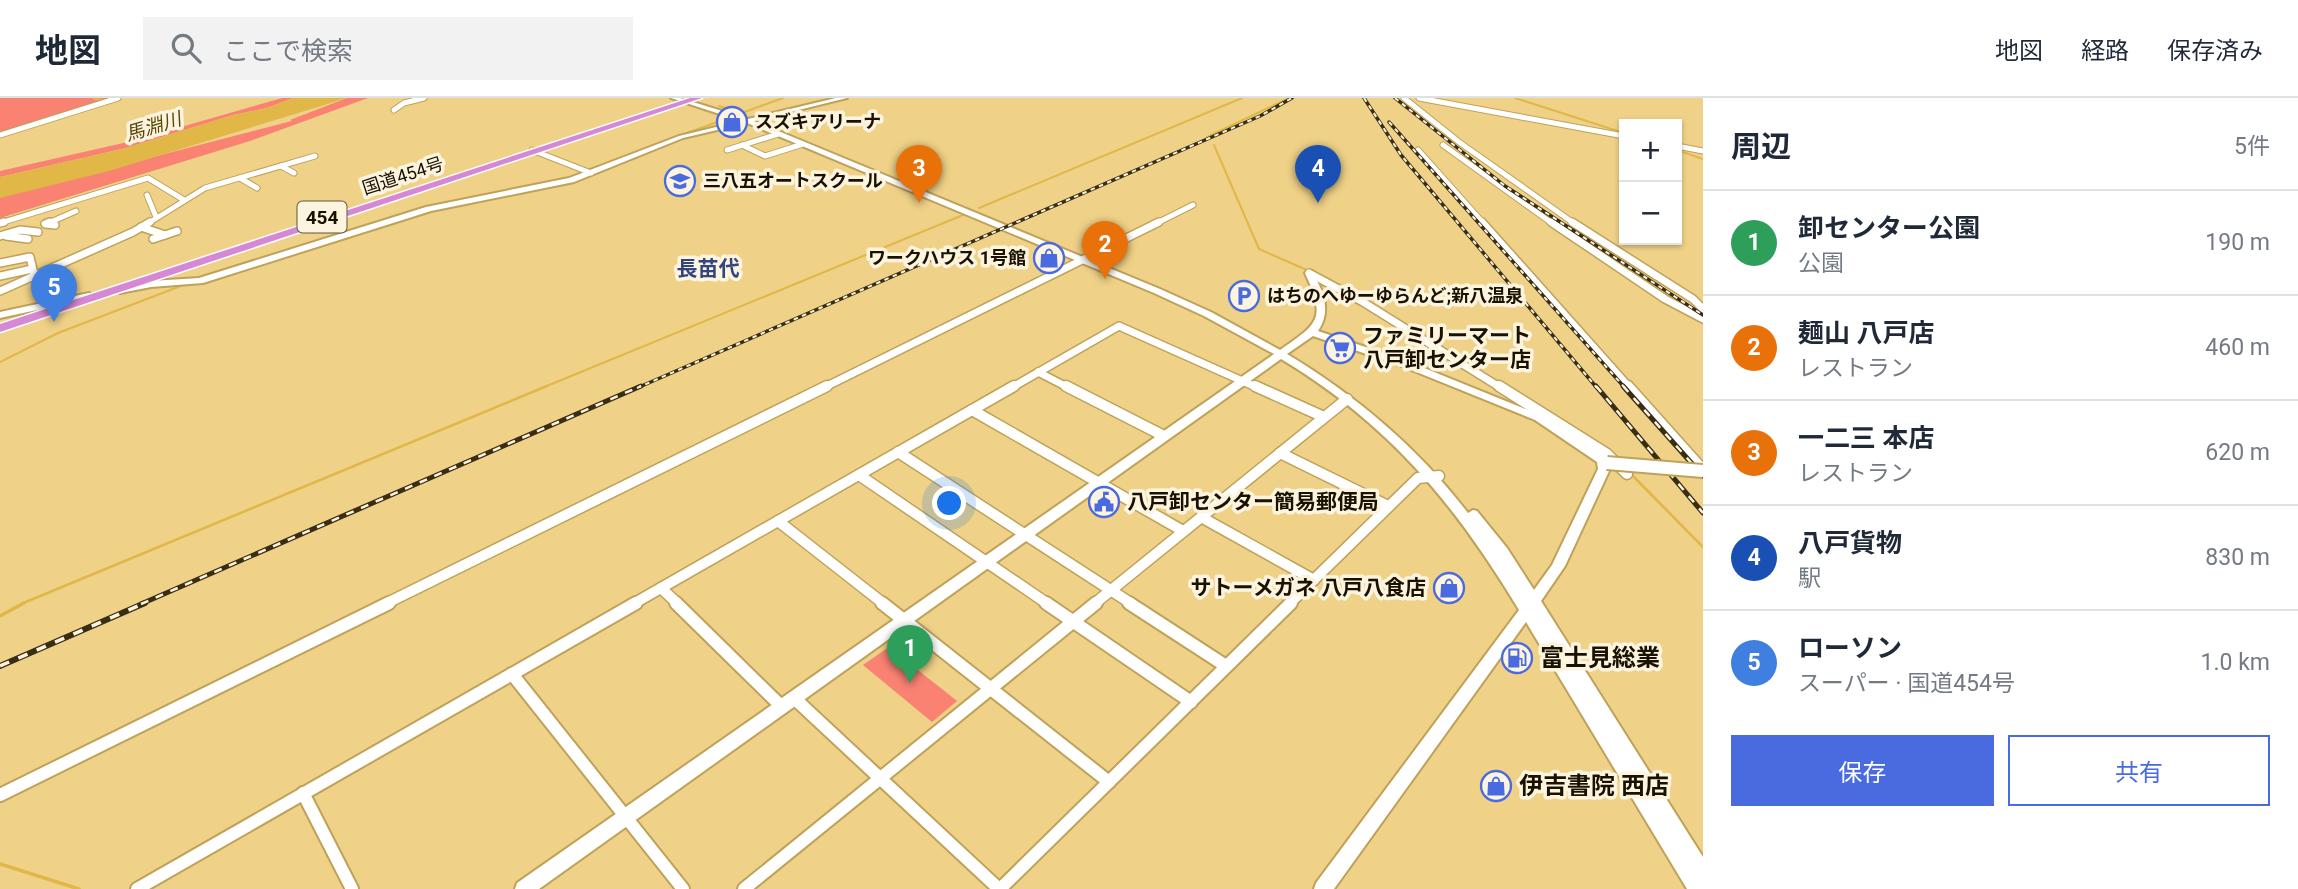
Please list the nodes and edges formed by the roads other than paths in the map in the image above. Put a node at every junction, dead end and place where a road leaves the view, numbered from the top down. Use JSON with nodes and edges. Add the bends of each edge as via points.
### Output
{"nodes":[{"id":1,"x":118,"y":98,"type":"edge"},
{"id":2,"x":424,"y":98,"type":"edge"},
{"id":3,"x":824,"y":98,"type":"edge"},
{"id":4,"x":844,"y":98,"type":"edge"},
{"id":5,"x":1404,"y":98,"type":"edge"},
{"id":6,"x":1419,"y":98,"type":"edge"},
{"id":7,"x":686,"y":99,"type":"edge"},
{"id":8,"x":833,"y":101,"type":"junction"},
{"id":9,"x":394,"y":110,"type":"dead end"},
{"id":10,"x":750,"y":121,"type":"junction"},
{"id":11,"x":778,"y":134,"type":"junction"},
{"id":12,"x":0,"y":135,"type":"edge"},
{"id":13,"x":1619,"y":135,"type":"edge"},
{"id":14,"x":803,"y":144,"type":"junction"},
{"id":15,"x":742,"y":145,"type":"junction"},
{"id":16,"x":1443,"y":145,"type":"dead end"},
{"id":17,"x":1682,"y":147,"type":"edge"},
{"id":18,"x":727,"y":150,"type":"dead end"},
{"id":19,"x":1418,"y":150,"type":"dead end"},
{"id":20,"x":534,"y":151,"type":"junction"},
{"id":21,"x":1703,"y":151,"type":"edge"},
{"id":22,"x":315,"y":156,"type":"dead end"},
{"id":23,"x":281,"y":166,"type":"junction"},
{"id":24,"x":294,"y":173,"type":"dead end"},
{"id":25,"x":590,"y":173,"type":"junction"},
{"id":26,"x":240,"y":178,"type":"junction"},
{"id":27,"x":257,"y":188,"type":"dead end"},
{"id":28,"x":147,"y":195,"type":"dead end"},
{"id":29,"x":184,"y":200,"type":"junction"},
{"id":30,"x":1192,"y":205,"type":"dead end"},
{"id":31,"x":50,"y":208,"type":"junction"},
{"id":32,"x":76,"y":211,"type":"junction"},
{"id":33,"x":86,"y":212,"type":"dead end"},
{"id":34,"x":156,"y":217,"type":"junction"},
{"id":35,"x":0,"y":223,"type":"edge"},
{"id":36,"x":55,"y":226,"type":"dead end"},
{"id":37,"x":141,"y":227,"type":"junction"},
{"id":38,"x":38,"y":232,"type":"dead end"},
{"id":39,"x":177,"y":232,"type":"dead end"},
{"id":40,"x":165,"y":235,"type":"junction"},
{"id":41,"x":3,"y":237,"type":"edge"},
{"id":42,"x":28,"y":239,"type":"dead end"},
{"id":43,"x":153,"y":239,"type":"dead end"},
{"id":44,"x":1085,"y":259,"type":"junction"},
{"id":45,"x":0,"y":262,"type":"edge"},
{"id":46,"x":33,"y":272,"type":"junction"},
{"id":47,"x":1309,"y":273,"type":"joint"},
{"id":48,"x":0,"y":276,"type":"edge"},
{"id":49,"x":0,"y":292,"type":"edge"},
{"id":50,"x":100,"y":294,"type":"junction"},
{"id":51,"x":71,"y":300,"type":"junction"},
{"id":52,"x":1695,"y":302,"type":"junction"},
{"id":53,"x":1678,"y":304,"type":"junction"},
{"id":54,"x":1703,"y":309,"type":"edge"},
{"id":55,"x":0,"y":315,"type":"edge"},
{"id":56,"x":1703,"y":319,"type":"edge"},
{"id":57,"x":0,"y":326,"type":"edge"},
{"id":58,"x":1312,"y":332,"type":"junction"},
{"id":59,"x":1284,"y":351,"type":"junction"},
{"id":60,"x":1038,"y":372,"type":"junction"},
{"id":61,"x":1243,"y":381,"type":"junction"},
{"id":62,"x":1347,"y":399,"type":"junction"},
{"id":63,"x":972,"y":410,"type":"junction"},
{"id":64,"x":1324,"y":417,"type":"junction"},
{"id":65,"x":1164,"y":436,"type":"junction"},
{"id":66,"x":898,"y":452,"type":"junction"},
{"id":67,"x":1280,"y":453,"type":"junction"},
{"id":68,"x":1692,"y":457,"type":"junction"},
{"id":69,"x":1703,"y":459,"type":"edge"},
{"id":70,"x":1605,"y":463,"type":"junction"},
{"id":71,"x":1703,"y":470,"type":"edge"},
{"id":72,"x":1626,"y":474,"type":"dead end"},
{"id":73,"x":859,"y":475,"type":"junction"},
{"id":74,"x":1435,"y":477,"type":"junction"},
{"id":75,"x":1098,"y":483,"type":"junction"},
{"id":76,"x":1388,"y":506,"type":"junction"},
{"id":77,"x":1201,"y":517,"type":"junction"},
{"id":78,"x":778,"y":521,"type":"junction"},
{"id":79,"x":1183,"y":531,"type":"junction"},
{"id":80,"x":1024,"y":534,"type":"junction"},
{"id":81,"x":985,"y":563,"type":"junction"},
{"id":82,"x":1314,"y":579,"type":"junction"},
{"id":83,"x":661,"y":589,"type":"junction"},
{"id":84,"x":1111,"y":590,"type":"junction"},
{"id":85,"x":1530,"y":607,"type":"junction"},
{"id":86,"x":904,"y":621,"type":"junction"},
{"id":87,"x":1072,"y":622,"type":"junction"},
{"id":88,"x":1226,"y":666,"type":"junction"},
{"id":89,"x":512,"y":674,"type":"junction"},
{"id":90,"x":990,"y":689,"type":"junction"},
{"id":91,"x":788,"y":702,"type":"junction"},
{"id":92,"x":1191,"y":702,"type":"junction"},
{"id":93,"x":879,"y":778,"type":"junction"},
{"id":94,"x":1109,"y":782,"type":"junction"},
{"id":95,"x":303,"y":793,"type":"junction"},
{"id":96,"x":0,"y":795,"type":"edge"},
{"id":97,"x":626,"y":818,"type":"junction"},
{"id":98,"x":1703,"y":873,"type":"edge"},
{"id":99,"x":137,"y":889,"type":"edge"},
{"id":100,"x":352,"y":889,"type":"edge"},
{"id":101,"x":524,"y":889,"type":"edge"},
{"id":102,"x":683,"y":889,"type":"edge"},
{"id":103,"x":744,"y":889,"type":"edge"},
{"id":104,"x":1000,"y":889,"type":"edge"},
{"id":105,"x":1323,"y":889,"type":"edge"},
{"id":106,"x":1697,"y":889,"type":"edge"}],
"edges":[{"from":1,"to":12,"type":"street"},
{"from":2,"to":9,"type":"street"},
{"from":3,"to":8,"type":"street"},
{"from":4,"to":8,"type":"street"},
{"from":5,"to":52,"type":"street","via":[[1513,181]]},
{"from":6,"to":13,"type":"street"},
{"from":7,"to":10,"type":"street"},
{"from":7,"to":20,"type":"highway","name":"国道454号","number":"454"},
{"from":8,"to":10,"type":"street"},
{"from":10,"to":11,"type":"street"},
{"from":10,"to":25,"type":"street","via":[[674,139]]},
{"from":10,"to":44,"type":"street"},
{"from":11,"to":14,"type":"street"},
{"from":11,"to":15,"type":"street"},
{"from":14,"to":15,"type":"street","via":[[765,156]]},
{"from":14,"to":44,"type":"street"},
{"from":15,"to":18,"type":"street"},
{"from":16,"to":53,"type":"street","via":[[1599,256]]},
{"from":17,"to":21,"type":"street"},
{"from":19,"to":68,"type":"street"},
{"from":20,"to":25,"type":"street"},
{"from":20,"to":50,"type":"highway","name":"国道454号","number":"454"},
{"from":20,"to":51,"type":"highway","name":"国道454号","number":"454"},
{"from":22,"to":23,"type":"street"},
{"from":23,"to":24,"type":"street"},
{"from":23,"to":26,"type":"street"},
{"from":25,"to":50,"type":"street","via":[[550,186],[429,209],[189,283],[151,284]]},
{"from":26,"to":27,"type":"street"},
{"from":26,"to":29,"type":"street"},
{"from":28,"to":34,"type":"street"},
{"from":29,"to":31,"type":"street","via":[[148,178]]},
{"from":29,"to":34,"type":"street"},
{"from":30,"to":44,"type":"street"},
{"from":31,"to":32,"type":"street"},
{"from":31,"to":35,"type":"street"},
{"from":32,"to":33,"type":"street"},
{"from":32,"to":36,"type":"street","via":[[45,224]]},
{"from":34,"to":37,"type":"street"},
{"from":37,"to":40,"type":"street"},
{"from":37,"to":46,"type":"street"},
{"from":38,"to":41,"type":"street","via":[[20,230]]},
{"from":39,"to":40,"type":"street"},
{"from":40,"to":43,"type":"street"},
{"from":41,"to":42,"type":"street"},
{"from":44,"to":59,"type":"street","via":[[1204,306]]},
{"from":44,"to":96,"type":"street"},
{"from":45,"to":46,"type":"street","via":[[30,257]]},
{"from":46,"to":48,"type":"street"},
{"from":46,"to":49,"type":"street"},
{"from":47,"to":58,"type":"street","via":[[1324,309]]},
{"from":47,"to":72,"type":"street","via":[[1580,436]]},
{"from":50,"to":51,"type":"street"},
{"from":50,"to":57,"type":"highway","name":"国道454号","number":"454"},
{"from":51,"to":55,"type":"street"},
{"from":51,"to":57,"type":"highway","name":"国道454号","number":"454"},
{"from":52,"to":53,"type":"street"},
{"from":52,"to":54,"type":"street"},
{"from":53,"to":56,"type":"street"},
{"from":58,"to":59,"type":"street"},
{"from":58,"to":70,"type":"street","via":[[1539,418]]},
{"from":59,"to":61,"type":"street"},
{"from":59,"to":62,"type":"street"},
{"from":59,"to":74,"type":"street","via":[[1324,375],[1391,428]]},
{"from":60,"to":61,"type":"street","via":[[1119,326]]},
{"from":60,"to":63,"type":"street"},
{"from":60,"to":65,"type":"street"},
{"from":61,"to":64,"type":"street"},
{"from":61,"to":65,"type":"street"},
{"from":62,"to":64,"type":"street"},
{"from":62,"to":74,"type":"street"},
{"from":63,"to":66,"type":"street"},
{"from":63,"to":75,"type":"street"},
{"from":64,"to":67,"type":"street"},
{"from":65,"to":75,"type":"street"},
{"from":66,"to":73,"type":"street"},
{"from":66,"to":80,"type":"street"},
{"from":67,"to":76,"type":"street"},
{"from":67,"to":77,"type":"street"},
{"from":68,"to":69,"type":"street"},
{"from":68,"to":71,"type":"street"},
{"from":70,"to":71,"type":"street","bridge":true},
{"from":70,"to":85,"type":"street","via":[[1558,566]]},
{"from":73,"to":78,"type":"street"},
{"from":73,"to":81,"type":"street"},
{"from":74,"to":76,"type":"street","via":[[1418,478]]},
{"from":74,"to":85,"type":"street","via":[[1502,551]]},
{"from":75,"to":79,"type":"street"},
{"from":75,"to":80,"type":"street"},
{"from":76,"to":82,"type":"street"},
{"from":77,"to":79,"type":"street"},
{"from":77,"to":82,"type":"street"},
{"from":78,"to":83,"type":"street"},
{"from":78,"to":86,"type":"street"},
{"from":79,"to":84,"type":"street"},
{"from":80,"to":81,"type":"street"},
{"from":80,"to":84,"type":"street"},
{"from":81,"to":86,"type":"street"},
{"from":81,"to":87,"type":"street"},
{"from":82,"to":88,"type":"street"},
{"from":83,"to":89,"type":"street"},
{"from":83,"to":91,"type":"street"},
{"from":84,"to":87,"type":"street"},
{"from":84,"to":88,"type":"street"},
{"from":85,"to":98,"type":"street"},
{"from":85,"to":105,"type":"street"},
{"from":85,"to":106,"type":"street"},
{"from":86,"to":90,"type":"street"},
{"from":86,"to":91,"type":"street"},
{"from":87,"to":90,"type":"street"},
{"from":87,"to":92,"type":"street"},
{"from":88,"to":92,"type":"street"},
{"from":89,"to":95,"type":"street"},
{"from":89,"to":97,"type":"street"},
{"from":90,"to":93,"type":"street"},
{"from":90,"to":94,"type":"street"},
{"from":91,"to":93,"type":"street"},
{"from":91,"to":97,"type":"street"},
{"from":92,"to":94,"type":"street"},
{"from":93,"to":103,"type":"street"},
{"from":93,"to":104,"type":"street"},
{"from":94,"to":104,"type":"street"},
{"from":95,"to":99,"type":"street"},
{"from":95,"to":100,"type":"street"},
{"from":97,"to":101,"type":"street"},
{"from":97,"to":102,"type":"street"}]}
